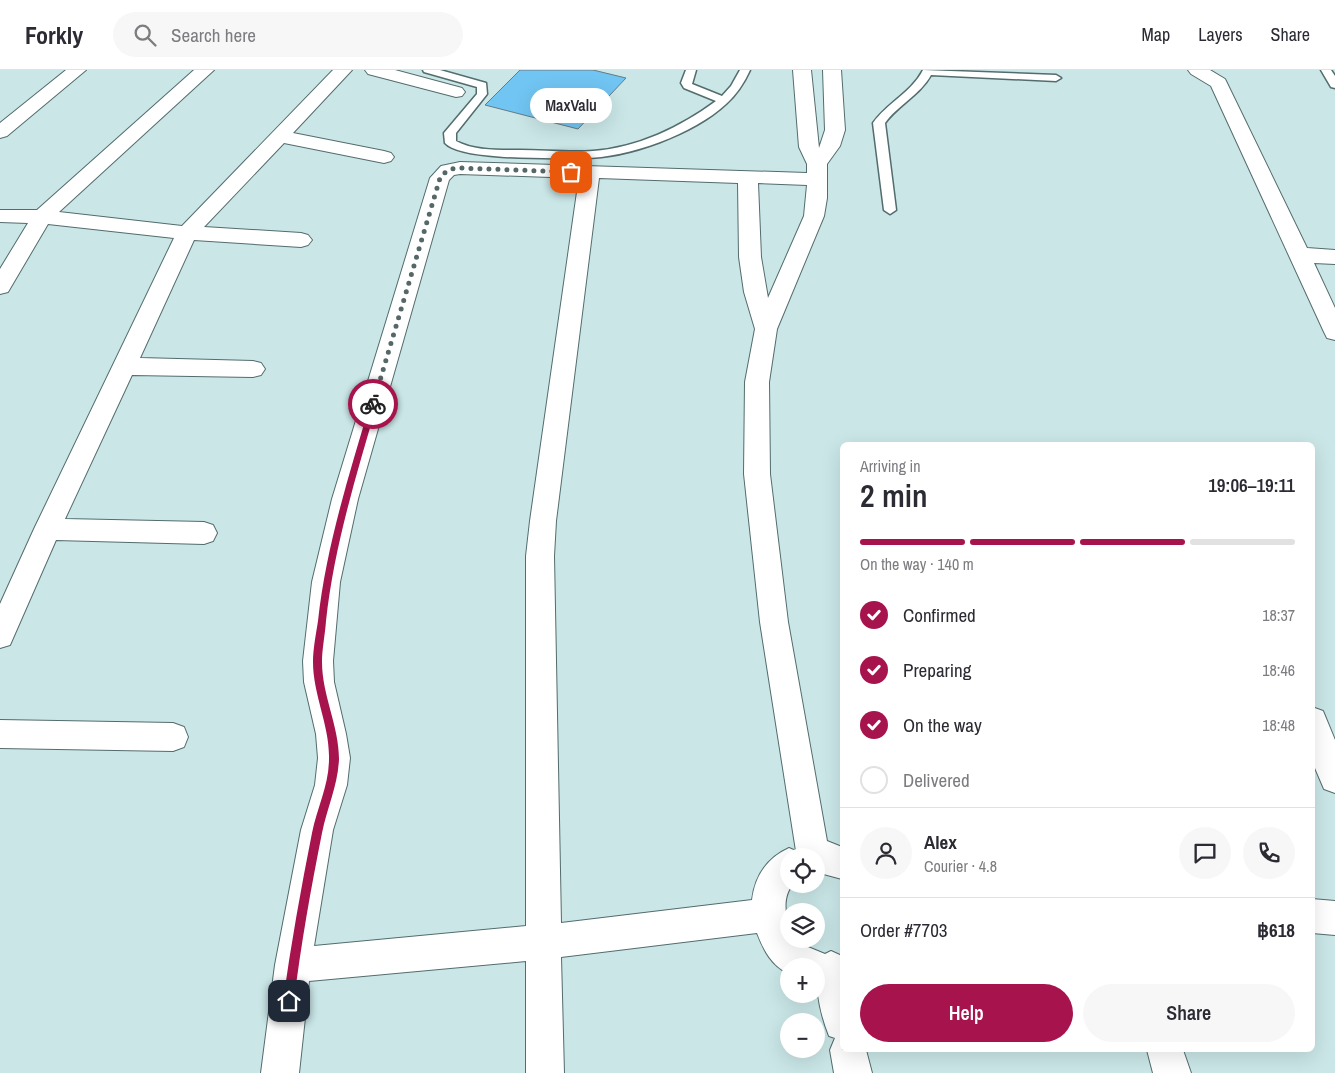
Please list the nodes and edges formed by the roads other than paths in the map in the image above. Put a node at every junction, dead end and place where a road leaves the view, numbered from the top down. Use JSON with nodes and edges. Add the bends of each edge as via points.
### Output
{"nodes":[{"id":1,"x":76,"y":70,"type":"edge"},
{"id":2,"x":205,"y":70,"type":"edge"},
{"id":3,"x":343,"y":70,"type":"edge"},
{"id":4,"x":374,"y":70,"type":"edge"},
{"id":5,"x":428,"y":70,"type":"edge"},
{"id":6,"x":691,"y":70,"type":"edge"},
{"id":7,"x":745,"y":70,"type":"edge"},
{"id":8,"x":802,"y":70,"type":"edge"},
{"id":9,"x":832,"y":70,"type":"edge"},
{"id":10,"x":1196,"y":70,"type":"edge"},
{"id":11,"x":1326,"y":70,"type":"edge"},
{"id":12,"x":928,"y":71,"type":"edge"},
{"id":13,"x":1056,"y":78,"type":"dead end"},
{"id":14,"x":1335,"y":86,"type":"edge"},
{"id":15,"x":456,"y":92,"type":"dead end"},
{"id":16,"x":723,"y":100,"type":"junction"},
{"id":17,"x":0,"y":132,"type":"edge"},
{"id":18,"x":278,"y":136,"type":"junction"},
{"id":19,"x":384,"y":157,"type":"dead end"},
{"id":20,"x":817,"y":171,"type":"junction"},
{"id":21,"x":590,"y":172,"type":"junction"},
{"id":22,"x":748,"y":177,"type":"junction"},
{"id":23,"x":890,"y":210,"type":"dead end"},
{"id":24,"x":0,"y":216,"type":"edge"},
{"id":25,"x":42,"y":217,"type":"junction"},
{"id":26,"x":187,"y":233,"type":"junction"},
{"id":27,"x":301,"y":240,"type":"dead end"},
{"id":28,"x":1299,"y":255,"type":"junction"},
{"id":29,"x":1335,"y":257,"type":"edge"},
{"id":30,"x":0,"y":287,"type":"edge"},
{"id":31,"x":766,"y":329,"type":"junction"},
{"id":32,"x":1335,"y":332,"type":"edge"},
{"id":33,"x":125,"y":366,"type":"junction"},
{"id":34,"x":253,"y":369,"type":"dead end"},
{"id":35,"x":47,"y":529,"type":"junction"},
{"id":36,"x":204,"y":533,"type":"dead end"},
{"id":37,"x":0,"y":636,"type":"edge"},
{"id":38,"x":1315,"y":729,"type":"edge"},
{"id":39,"x":0,"y":734,"type":"edge"},
{"id":40,"x":172,"y":737,"type":"dead end"},
{"id":41,"x":1335,"y":778,"type":"edge"},
{"id":42,"x":813,"y":848,"type":"edge"},
{"id":43,"x":825,"y":857,"type":"edge"},
{"id":44,"x":840,"y":862,"type":"edge"},
{"id":45,"x":780,"y":875,"type":"edge"},
{"id":46,"x":768,"y":915,"type":"junction"},
{"id":47,"x":1315,"y":916,"type":"edge"},
{"id":48,"x":1335,"y":918,"type":"edge"},
{"id":49,"x":544,"y":942,"type":"junction"},
{"id":50,"x":795,"y":958,"type":"edge"},
{"id":51,"x":293,"y":965,"type":"junction"},
{"id":52,"x":825,"y":967,"type":"edge"},
{"id":53,"x":840,"y":1016,"type":"edge"},
{"id":54,"x":848,"y":1052,"type":"edge"},
{"id":55,"x":1166,"y":1052,"type":"edge"},
{"id":56,"x":280,"y":1073,"type":"edge"},
{"id":57,"x":545,"y":1073,"type":"edge"},
{"id":58,"x":853,"y":1073,"type":"edge"},
{"id":59,"x":1172,"y":1073,"type":"edge"}],
"edges":[{"from":1,"to":17,"type":"street"},
{"from":2,"to":25,"type":"street"},
{"from":3,"to":18,"type":"street"},
{"from":4,"to":15,"type":"street"},
{"from":5,"to":16,"type":"lane","via":[[482,85],[482,94],[449,138],[451,143],[465,149],[596,154],[646,142],[677,130],[701,118]]},
{"from":6,"to":16,"type":"lane","via":[[686,83],[688,86]]},
{"from":7,"to":16,"type":"lane","via":[[733,93]]},
{"from":8,"to":20,"type":"street","via":[[809,147]]},
{"from":9,"to":20,"type":"street","via":[[834,130]]},
{"from":10,"to":28,"type":"street","via":[[1219,83]]},
{"from":11,"to":14,"type":"lane"},
{"from":12,"to":13,"type":"lane"},
{"from":12,"to":23,"type":"lane","via":[[921,83],[894,104],[879,123]]},
{"from":18,"to":19,"type":"street"},
{"from":18,"to":26,"type":"street"},
{"from":20,"to":22,"type":"street"},
{"from":20,"to":31,"type":"street","via":[[814,216]]},
{"from":21,"to":22,"type":"street"},
{"from":21,"to":49,"type":"street","via":[[540,556]]},
{"from":21,"to":51,"type":"street","via":[[460,168],[448,170],[440,178],[345,500],[326,582],[318,661],[334,758]]},
{"from":22,"to":31,"type":"street","via":[[750,257],[755,292]]},
{"from":24,"to":25,"type":"street"},
{"from":25,"to":26,"type":"street"},
{"from":25,"to":30,"type":"street"},
{"from":26,"to":27,"type":"street"},
{"from":26,"to":33,"type":"street"},
{"from":28,"to":29,"type":"street"},
{"from":28,"to":32,"type":"street"},
{"from":31,"to":42,"type":"street","via":[[758,382],[758,483],[774,622]]},
{"from":33,"to":34,"type":"street"},
{"from":33,"to":35,"type":"street"},
{"from":35,"to":36,"type":"street"},
{"from":35,"to":37,"type":"street"},
{"from":38,"to":41,"type":"street"},
{"from":39,"to":40,"type":"street"},
{"from":43,"to":44,"type":"street"},
{"from":45,"to":46,"type":"street","via":[[768,898]]},
{"from":46,"to":49,"type":"street"},
{"from":46,"to":50,"type":"street","via":[[773,932],[783,948]]},
{"from":47,"to":48,"type":"street"},
{"from":49,"to":51,"type":"street"},
{"from":49,"to":57,"type":"street"},
{"from":51,"to":56,"type":"street"},
{"from":52,"to":53,"type":"street"},
{"from":54,"to":58,"type":"street"},
{"from":55,"to":59,"type":"street"}]}
